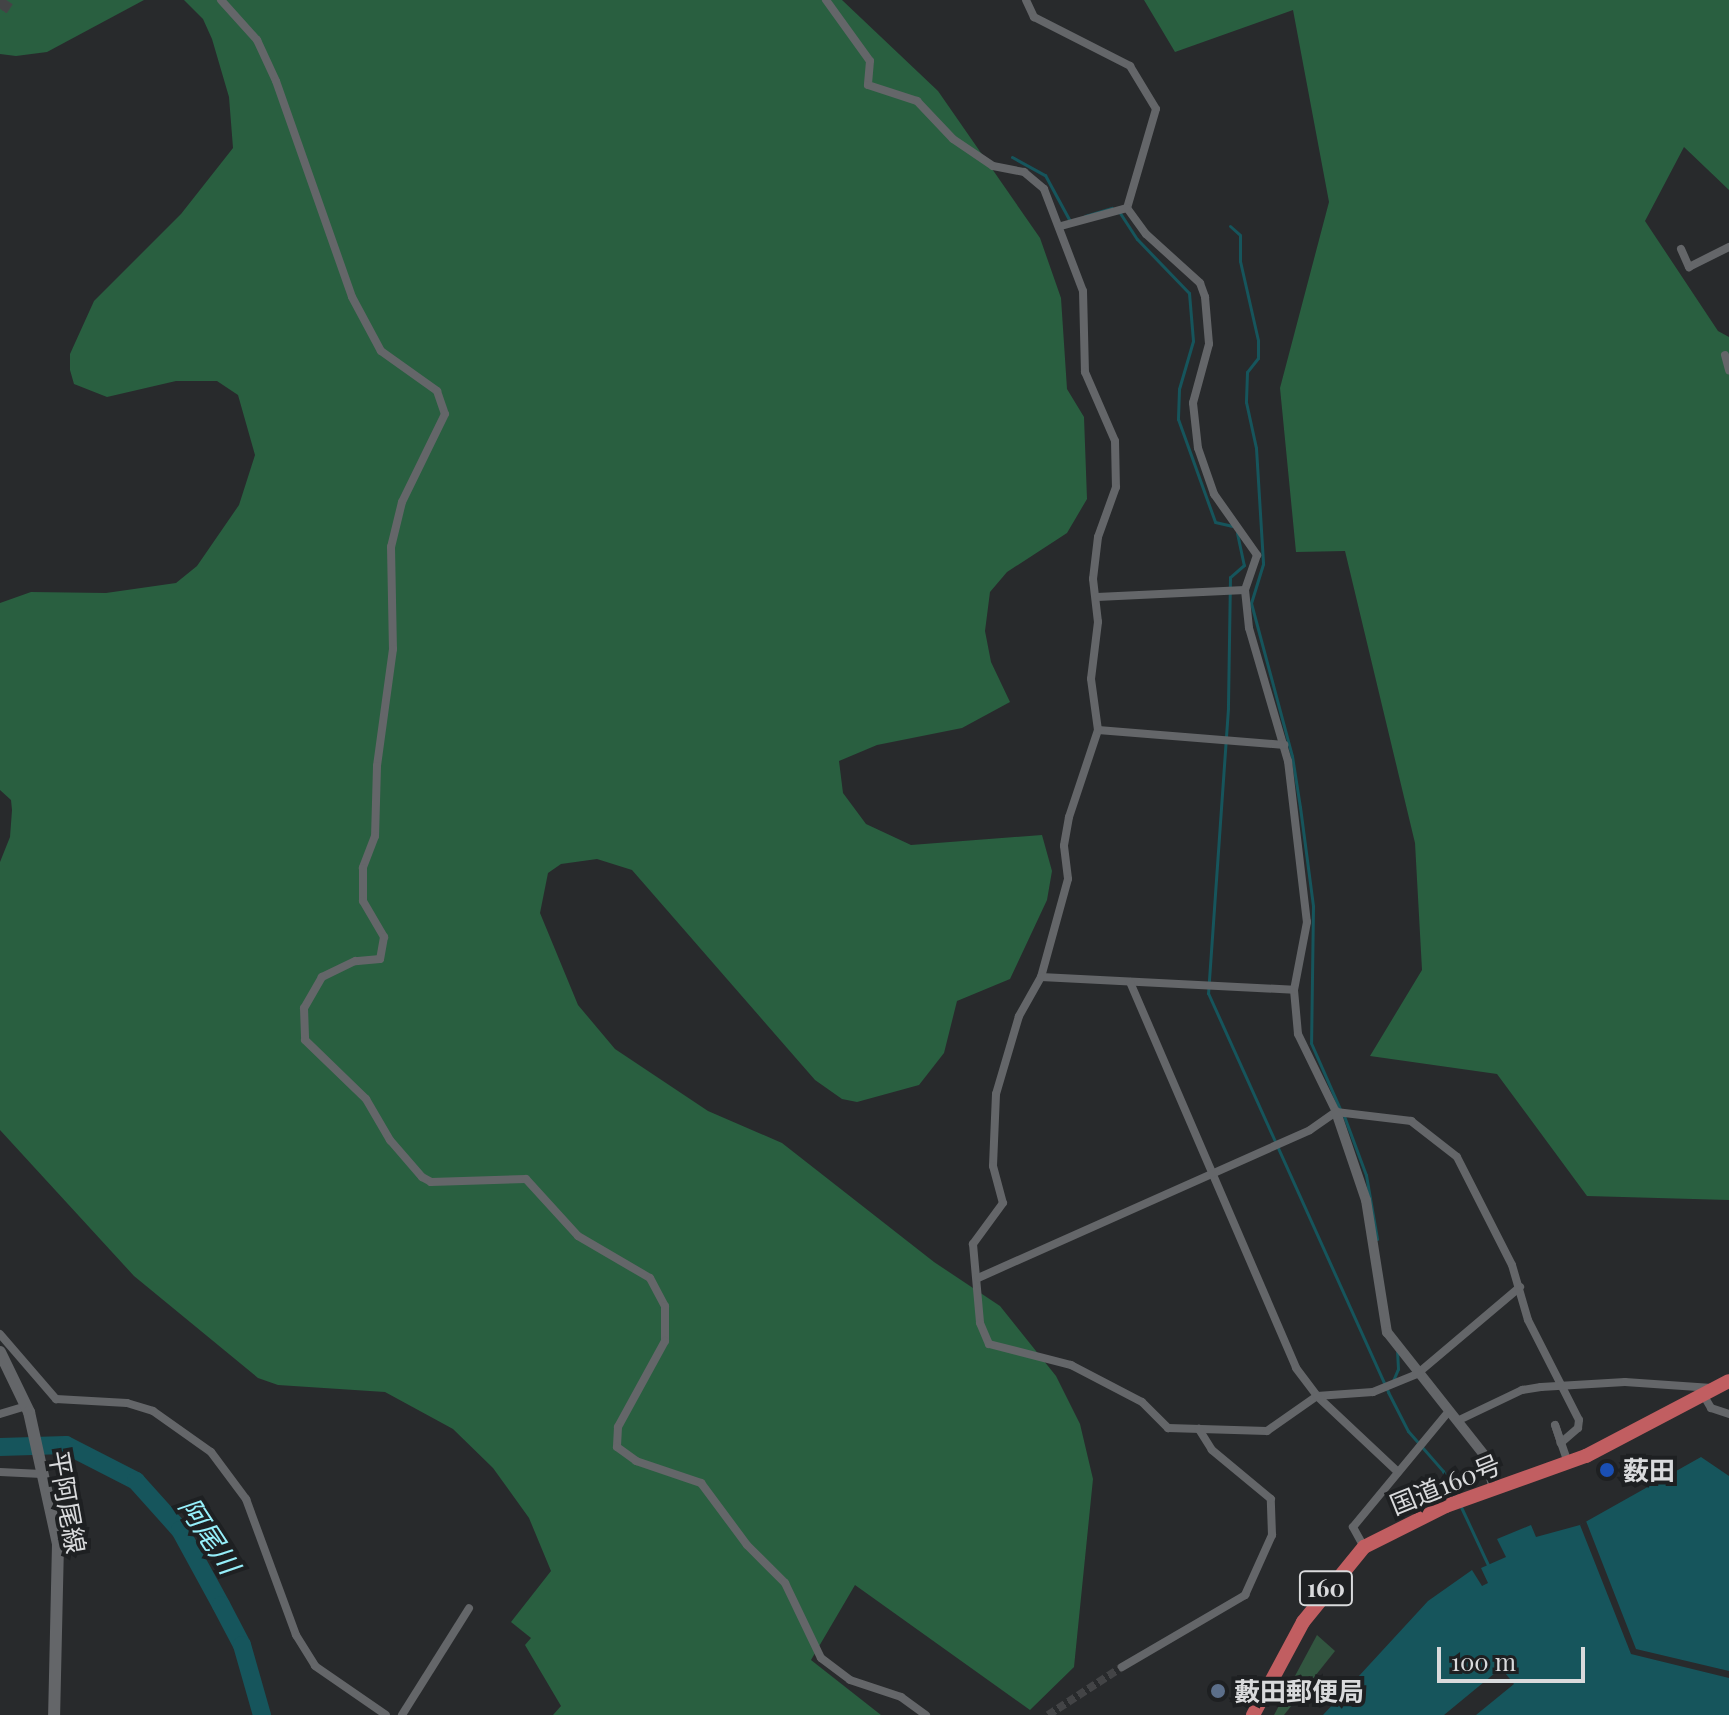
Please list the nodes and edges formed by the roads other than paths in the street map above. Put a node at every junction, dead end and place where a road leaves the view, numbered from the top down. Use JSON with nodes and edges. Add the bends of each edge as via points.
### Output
{"nodes":[{"id":1,"x":221,"y":0,"type":"edge"},
{"id":2,"x":826,"y":0,"type":"edge"},
{"id":3,"x":1026,"y":0,"type":"edge"},
{"id":4,"x":1127,"y":208,"type":"junction"},
{"id":5,"x":1061,"y":226,"type":"junction"},
{"id":6,"x":1729,"y":247,"type":"edge"},
{"id":7,"x":1681,"y":249,"type":"dead end"},
{"id":8,"x":1728,"y":352,"type":"edge"},
{"id":9,"x":1729,"y":370,"type":"edge"},
{"id":10,"x":1245,"y":590,"type":"junction"},
{"id":11,"x":1097,"y":597,"type":"junction"},
{"id":12,"x":1098,"y":730,"type":"junction"},
{"id":13,"x":1284,"y":745,"type":"junction"},
{"id":14,"x":1041,"y":977,"type":"junction"},
{"id":15,"x":1130,"y":982,"type":"junction"},
{"id":16,"x":1294,"y":990,"type":"junction"},
{"id":17,"x":1336,"y":1112,"type":"junction"},
{"id":18,"x":1210,"y":1173,"type":"junction"},
{"id":19,"x":978,"y":1278,"type":"junction"},
{"id":20,"x":1520,"y":1287,"type":"junction"},
{"id":21,"x":0,"y":1334,"type":"edge"},
{"id":22,"x":0,"y":1352,"type":"edge"},
{"id":23,"x":1417,"y":1374,"type":"junction"},
{"id":24,"x":1564,"y":1384,"type":"junction"},
{"id":25,"x":1717,"y":1389,"type":"edge"},
{"id":26,"x":1317,"y":1396,"type":"junction"},
{"id":27,"x":26,"y":1409,"type":"junction"},
{"id":28,"x":1448,"y":1412,"type":"junction"},
{"id":29,"x":0,"y":1414,"type":"edge"},
{"id":30,"x":1729,"y":1414,"type":"edge"},
{"id":31,"x":1457,"y":1421,"type":"junction"},
{"id":32,"x":1199,"y":1429,"type":"junction"},
{"id":33,"x":1568,"y":1462,"type":"junction"},
{"id":34,"x":41,"y":1471,"type":"junction"},
{"id":35,"x":0,"y":1472,"type":"edge"},
{"id":36,"x":1398,"y":1472,"type":"junction"},
{"id":37,"x":1494,"y":1488,"type":"junction"},
{"id":38,"x":1364,"y":1547,"type":"junction"},
{"id":39,"x":469,"y":1608,"type":"dead end"},
{"id":40,"x":1122,"y":1667,"type":"tunnel mouth"},
{"id":41,"x":54,"y":1715,"type":"edge"},
{"id":42,"x":386,"y":1715,"type":"edge"},
{"id":43,"x":402,"y":1715,"type":"edge"},
{"id":44,"x":926,"y":1715,"type":"edge"},
{"id":45,"x":1253,"y":1715,"type":"edge"}],
"edges":[{"from":1,"to":44,"type":"street","via":[[257,40],[337,262],[374,338],[390,361],[437,391],[445,414],[402,502],[391,547],[393,649],[377,766],[375,836],[363,868],[363,901],[384,937],[380,959],[355,961],[322,977],[304,1008],[305,1040],[366,1099],[390,1140],[422,1177],[431,1182],[526,1179],[578,1236],[650,1278],[665,1306],[665,1341],[618,1427],[617,1447],[636,1461],[701,1483],[747,1545],[785,1583],[821,1658],[850,1680],[901,1697]]},
{"from":2,"to":5,"type":"street","via":[[870,61],[868,85],[917,101],[953,139],[983,159],[1024,172],[1044,189]]},
{"from":3,"to":4,"type":"street","via":[[1034,17],[1130,66],[1156,109]]},
{"from":4,"to":5,"type":"street"},
{"from":4,"to":10,"type":"street","via":[[1146,234],[1200,283],[1205,297],[1209,344],[1193,403],[1198,448],[1214,494],[1257,555]]},
{"from":5,"to":11,"type":"street","via":[[1083,291],[1085,372],[1115,441],[1116,487],[1095,558]]},
{"from":6,"to":7,"type":"street","via":[[1689,267]]},
{"from":8,"to":9,"type":"street"},
{"from":10,"to":11,"type":"street"},
{"from":10,"to":13,"type":"street","via":[[1249,628]]},
{"from":11,"to":12,"type":"street","via":[[1091,679]]},
{"from":12,"to":13,"type":"street"},
{"from":12,"to":14,"type":"street","via":[[1069,817],[1064,846],[1068,879]]},
{"from":13,"to":16,"type":"street","via":[[1307,922]]},
{"from":14,"to":15,"type":"street"},
{"from":14,"to":19,"type":"street","via":[[1019,1016],[996,1094],[993,1166],[1003,1203],[973,1244]]},
{"from":15,"to":16,"type":"street"},
{"from":15,"to":18,"type":"street"},
{"from":16,"to":17,"type":"street","via":[[1298,1034]]},
{"from":17,"to":18,"type":"street","via":[[1310,1130]]},
{"from":17,"to":20,"type":"street","via":[[1411,1121],[1457,1157]]},
{"from":17,"to":23,"type":"street","via":[[1366,1200],[1383,1318]]},
{"from":18,"to":19,"type":"street"},
{"from":18,"to":26,"type":"street","via":[[1296,1368]]},
{"from":19,"to":32,"type":"street","via":[[980,1323],[989,1344],[1071,1365],[1142,1402],[1168,1428]]},
{"from":20,"to":23,"type":"street"},
{"from":20,"to":24,"type":"street","via":[[1535,1335]]},
{"from":21,"to":42,"type":"street","via":[[56,1399],[127,1403],[153,1411],[211,1452],[246,1499],[296,1635],[315,1666]]},
{"from":22,"to":27,"type":"main road","name":"平阿尾線"},
{"from":23,"to":26,"type":"street","via":[[1373,1392]]},
{"from":23,"to":28,"type":"street"},
{"from":24,"to":25,"type":"street"},
{"from":24,"to":31,"type":"street","via":[[1522,1390]]},
{"from":24,"to":33,"type":"street","via":[[1579,1420],[1578,1428],[1561,1443],[1555,1425]]},
{"from":25,"to":30,"type":"street","via":[[1711,1408]]},
{"from":25,"to":33,"type":"highway","name":"国道160号","number":"160"},
{"from":26,"to":32,"type":"street","via":[[1267,1431]]},
{"from":26,"to":36,"type":"street"},
{"from":27,"to":29,"type":"street"},
{"from":27,"to":34,"type":"main road","name":"平阿尾線"},
{"from":28,"to":31,"type":"street"},
{"from":28,"to":36,"type":"street"},
{"from":31,"to":37,"type":"street","via":[[1484,1455]]},
{"from":32,"to":40,"type":"street","via":[[1212,1450],[1271,1499],[1272,1535],[1245,1595]]},
{"from":33,"to":37,"type":"highway","name":"国道160号","number":"160"},
{"from":34,"to":35,"type":"street"},
{"from":34,"to":41,"type":"main road","name":"平阿尾線","via":[[58,1544]]},
{"from":36,"to":38,"type":"street","via":[[1353,1527]]},
{"from":37,"to":38,"type":"highway","name":"国道160号","number":"160"},
{"from":38,"to":45,"type":"highway","name":"国道160号","number":"160","via":[[1320,1596]]},
{"from":39,"to":43,"type":"street"}]}
